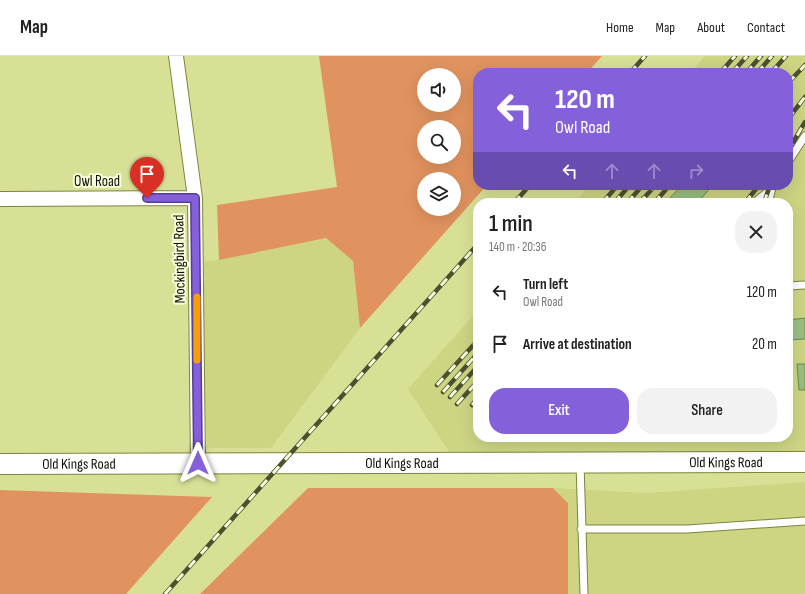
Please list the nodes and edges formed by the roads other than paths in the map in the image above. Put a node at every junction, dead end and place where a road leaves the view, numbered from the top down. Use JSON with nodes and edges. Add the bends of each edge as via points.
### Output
{"nodes":[{"id":1,"x":176,"y":56,"type":"edge"},
{"id":2,"x":805,"y":136,"type":"edge"},
{"id":3,"x":793,"y":154,"type":"edge"},
{"id":4,"x":769,"y":190,"type":"edge"},
{"id":5,"x":195,"y":198,"type":"junction"},
{"id":6,"x":760,"y":198,"type":"edge"},
{"id":7,"x":0,"y":199,"type":"edge"},
{"id":8,"x":805,"y":285,"type":"edge"},
{"id":9,"x":793,"y":286,"type":"edge"},
{"id":10,"x":805,"y":462,"type":"edge"},
{"id":11,"x":198,"y":463,"type":"junction"},
{"id":12,"x":580,"y":463,"type":"junction"},
{"id":13,"x":0,"y":464,"type":"edge"},
{"id":14,"x":805,"y":521,"type":"edge"},
{"id":15,"x":581,"y":529,"type":"junction"},
{"id":16,"x":584,"y":594,"type":"edge"}],
"edges":[{"from":1,"to":5,"type":"street","name":"Mockingbird Road"},
{"from":2,"to":3,"type":"lane"},
{"from":4,"to":6,"type":"lane"},
{"from":5,"to":7,"type":"street","name":"Owl Road"},
{"from":5,"to":11,"type":"street","name":"Mockingbird Road"},
{"from":8,"to":9,"type":"lane"},
{"from":10,"to":12,"type":"street","name":"Old Kings Road"},
{"from":11,"to":12,"type":"street","name":"Old Kings Road"},
{"from":11,"to":13,"type":"street","name":"Old Kings Road"},
{"from":12,"to":15,"type":"lane"},
{"from":14,"to":15,"type":"lane","via":[[687,529]]},
{"from":15,"to":16,"type":"lane"}]}
